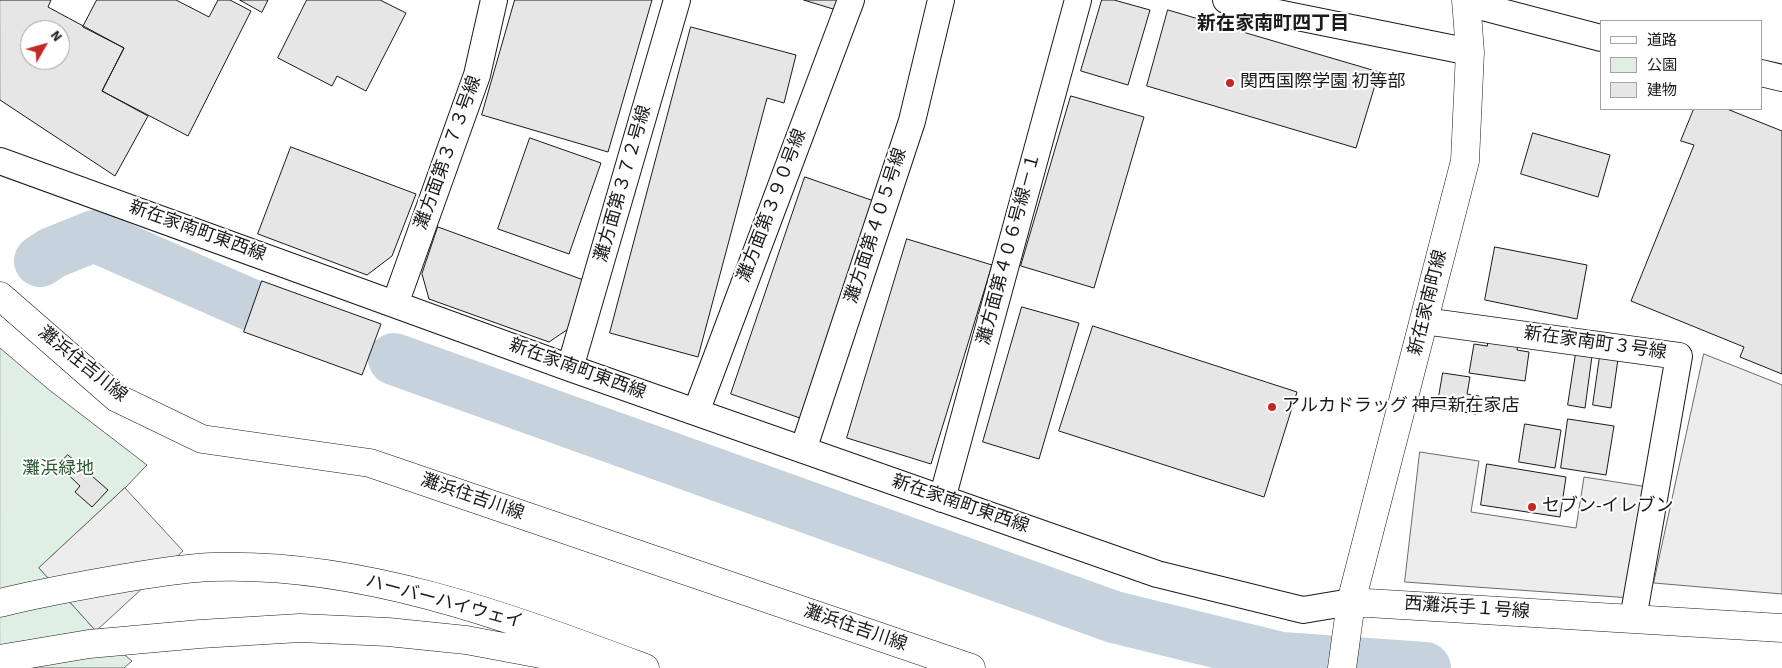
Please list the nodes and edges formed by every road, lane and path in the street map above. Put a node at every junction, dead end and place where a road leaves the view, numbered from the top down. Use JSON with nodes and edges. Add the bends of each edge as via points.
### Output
{"nodes":[{"id":1,"x":494,"y":0,"type":"edge"},
{"id":2,"x":677,"y":0,"type":"edge"},
{"id":3,"x":851,"y":0,"type":"edge"},
{"id":4,"x":941,"y":0,"type":"edge"},
{"id":5,"x":1078,"y":0,"type":"edge"},
{"id":6,"x":1226,"y":0,"type":"edge"},
{"id":7,"x":1466,"y":2,"type":"edge"},
{"id":8,"x":1600,"y":38,"type":"edge"},
{"id":9,"x":1470,"y":52,"type":"junction"},
{"id":10,"x":1762,"y":73,"type":"edge"},
{"id":11,"x":1782,"y":78,"type":"edge"},
{"id":12,"x":0,"y":161,"type":"edge"},
{"id":13,"x":0,"y":296,"type":"edge"},
{"id":14,"x":395,"y":304,"type":"junction"},
{"id":15,"x":1424,"y":321,"type":"junction"},
{"id":16,"x":570,"y":368,"type":"junction"},
{"id":17,"x":696,"y":412,"type":"junction"},
{"id":18,"x":803,"y":450,"type":"junction"},
{"id":19,"x":942,"y":499,"type":"junction"},
{"id":20,"x":1157,"y":574,"type":"joint"},
{"id":21,"x":1352,"y":602,"type":"junction"},
{"id":22,"x":0,"y":603,"type":"edge"},
{"id":23,"x":1633,"y":619,"type":"junction"},
{"id":24,"x":1782,"y":628,"type":"edge"},
{"id":25,"x":0,"y":659,"type":"edge"},
{"id":26,"x":591,"y":668,"type":"edge"},
{"id":27,"x":645,"y":668,"type":"edge"},
{"id":28,"x":971,"y":668,"type":"edge"},
{"id":29,"x":1342,"y":668,"type":"edge"}],
"edges":[{"from":1,"to":14,"type":"street","name":"灘方面第３７３号線","via":[[477,75]]},
{"from":2,"to":16,"type":"street","name":"灘方面第３７２号線"},
{"from":3,"to":17,"type":"street","name":"灘方面第３９０号線"},
{"from":4,"to":18,"type":"street","name":"灘方面第４０５号線","via":[[912,121]]},
{"from":5,"to":19,"type":"street","name":"灘方面第４０６号線－１"},
{"from":6,"to":9,"type":"street"},
{"from":7,"to":8,"type":"street"},
{"from":7,"to":9,"type":"street","name":"新在家南町線"},
{"from":9,"to":15,"type":"street","name":"新在家南町線","via":[[1466,161]]},
{"from":10,"to":11,"type":"street"},
{"from":12,"to":14,"type":"street","name":"新在家南町東西線"},
{"from":13,"to":28,"type":"street","name":"灘浜住吉川線","via":[[117,398],[202,439],[370,463]]},
{"from":14,"to":16,"type":"street","name":"新在家南町東西線"},
{"from":15,"to":21,"type":"street","name":"新在家南町線"},
{"from":15,"to":23,"type":"street","name":"新在家南町３号線","via":[[1679,356]]},
{"from":16,"to":17,"type":"street","name":"新在家南町東西線"},
{"from":17,"to":18,"type":"street","name":"新在家南町東西線"},
{"from":18,"to":19,"type":"street","name":"新在家南町東西線"},
{"from":19,"to":20,"type":"street","name":"新在家南町東西線"},
{"from":20,"to":21,"type":"street","name":"西灘浜手１号線","via":[[1303,610]]},
{"from":21,"to":23,"type":"street","name":"西灘浜手１号線"},
{"from":21,"to":29,"type":"street","name":"新在家南町線"},
{"from":22,"to":27,"type":"street","name":"ハーバーハイウェイ","via":[[146,574],[212,567],[277,569],[342,577],[476,608]]},
{"from":23,"to":24,"type":"street","name":"西灘浜手１号線"},
{"from":25,"to":26,"type":"street","name":"ハーバーハイウェイ","via":[[90,644],[300,628],[466,640],[541,654]]}]}
